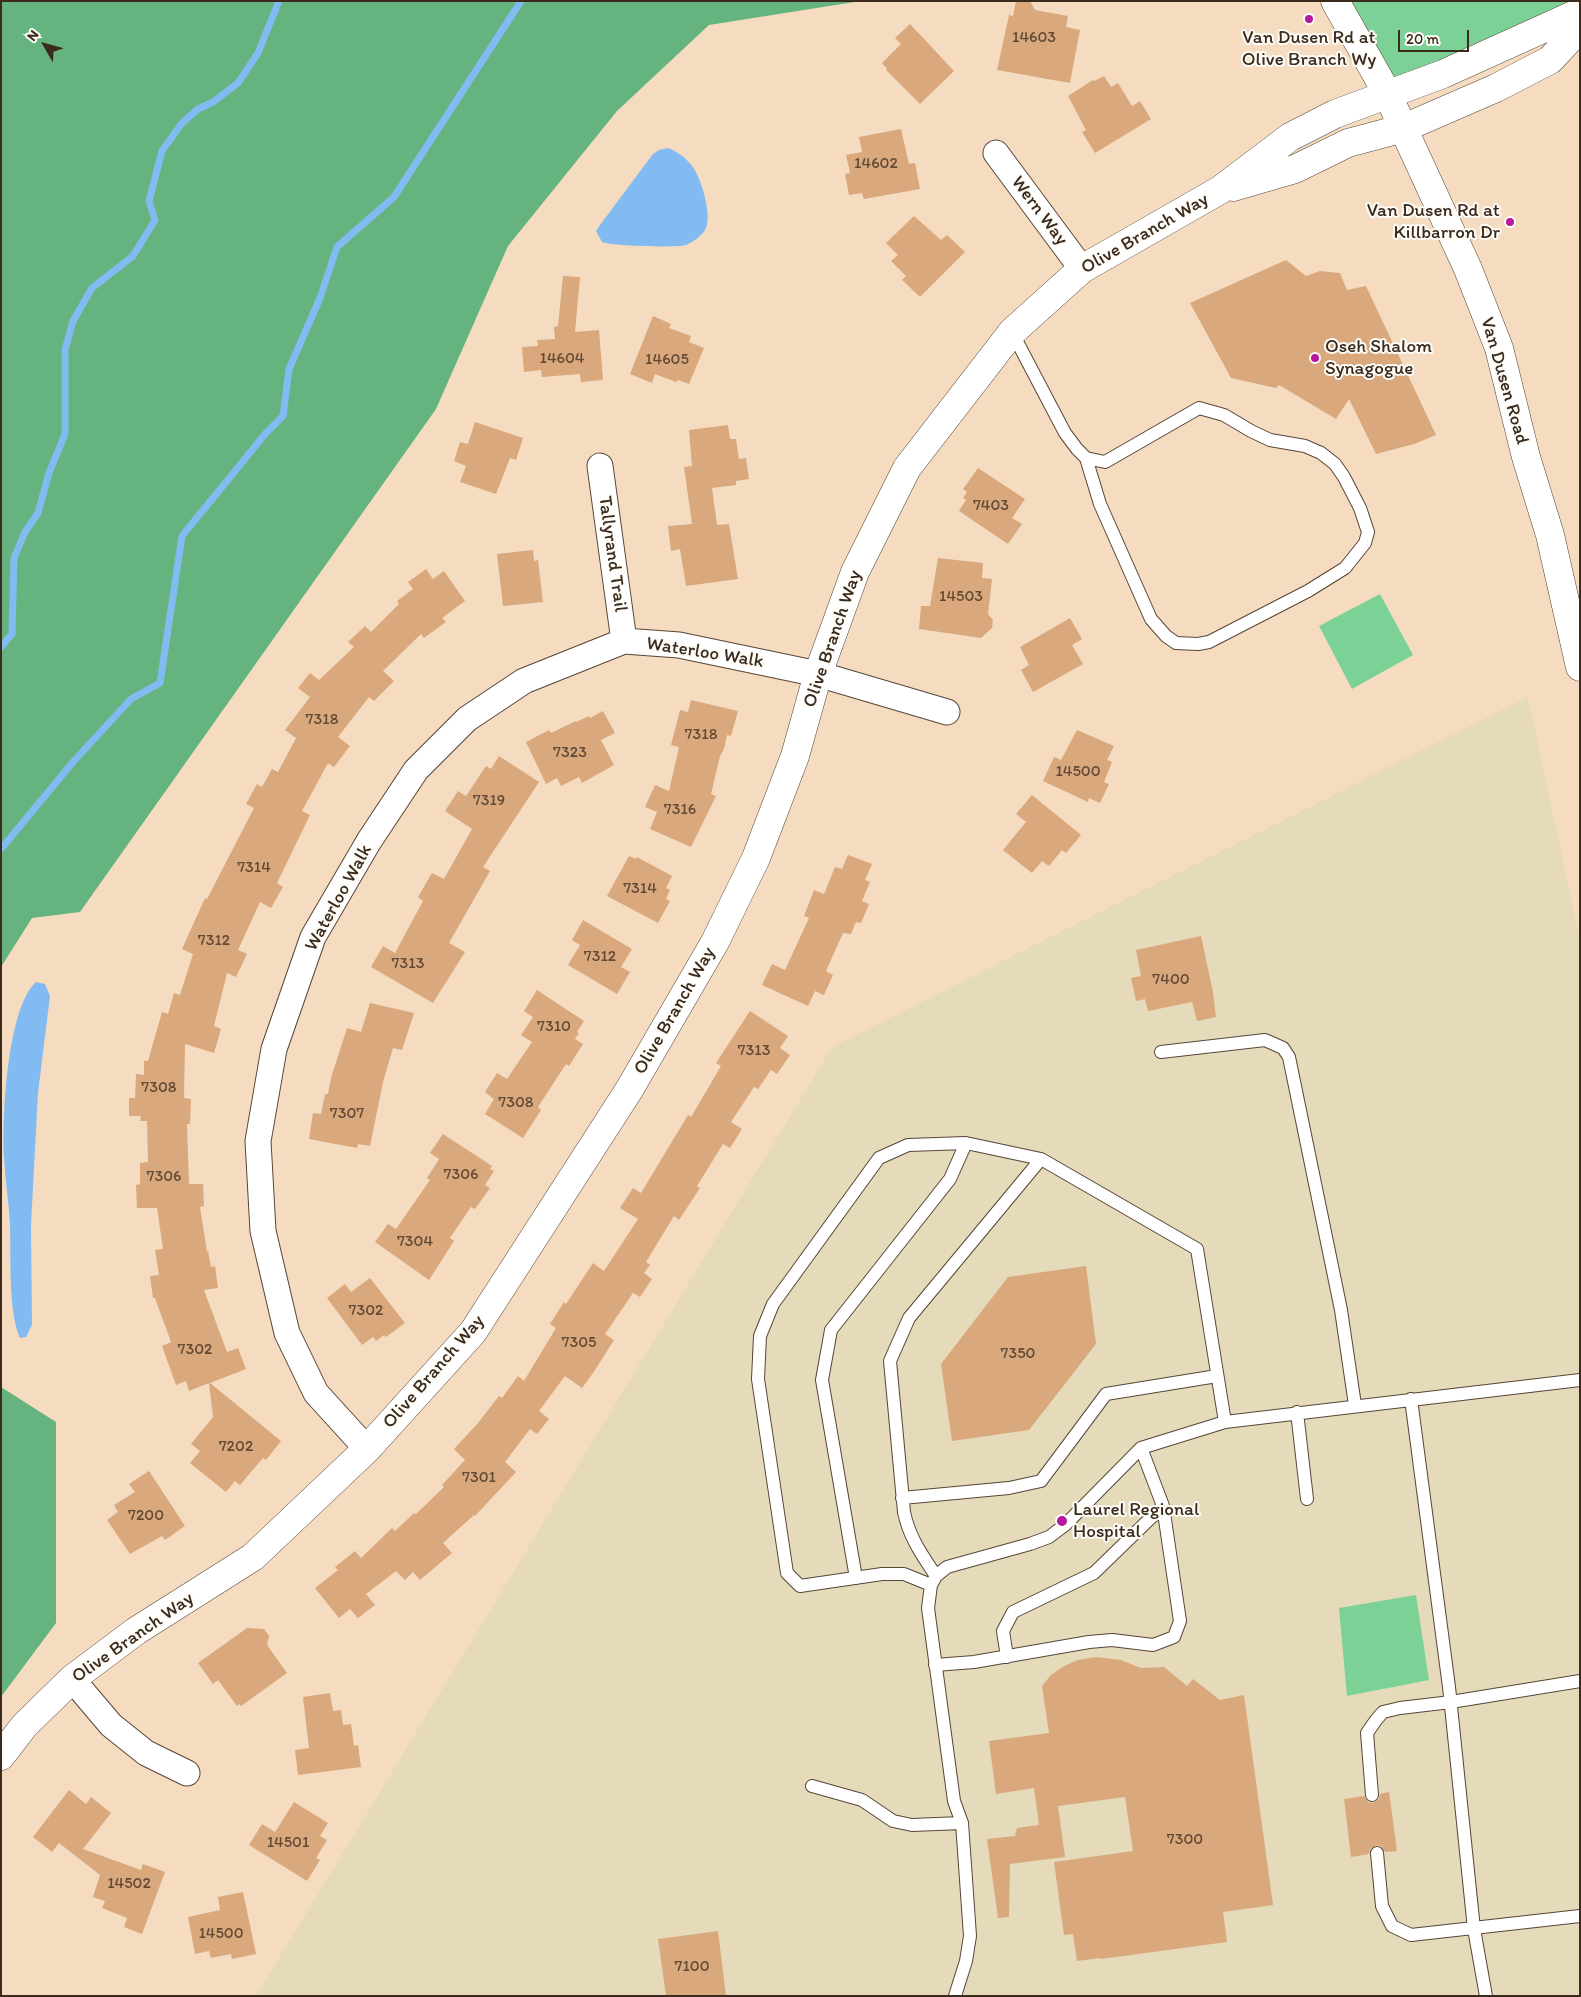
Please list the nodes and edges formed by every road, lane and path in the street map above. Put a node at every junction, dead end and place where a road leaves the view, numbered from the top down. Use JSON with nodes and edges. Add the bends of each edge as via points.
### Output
{"nodes":[{"id":1,"x":1335,"y":1,"type":"edge"},
{"id":2,"x":1580,"y":12,"type":"edge"},
{"id":3,"x":1580,"y":28,"type":"edge"},
{"id":4,"x":1387,"y":93,"type":"junction"},
{"id":5,"x":1404,"y":128,"type":"junction"},
{"id":6,"x":996,"y":153,"type":"dead end"},
{"id":7,"x":1220,"y":190,"type":"junction"},
{"id":8,"x":1082,"y":269,"type":"junction"},
{"id":9,"x":1012,"y":332,"type":"junction"},
{"id":10,"x":1086,"y":458,"type":"junction"},
{"id":11,"x":600,"y":466,"type":"dead end"},
{"id":12,"x":624,"y":641,"type":"junction"},
{"id":13,"x":1580,"y":667,"type":"edge"},
{"id":14,"x":818,"y":674,"type":"junction"},
{"id":15,"x":947,"y":712,"type":"dead end"},
{"id":16,"x":1162,"y":1052,"type":"dead end"},
{"id":17,"x":966,"y":1143,"type":"junction"},
{"id":18,"x":1041,"y":1159,"type":"junction"},
{"id":19,"x":1217,"y":1376,"type":"junction"},
{"id":20,"x":1580,"y":1380,"type":"edge"},
{"id":21,"x":1411,"y":1400,"type":"junction"},
{"id":22,"x":1355,"y":1406,"type":"junction"},
{"id":23,"x":1297,"y":1412,"type":"junction"},
{"id":24,"x":1224,"y":1422,"type":"junction"},
{"id":25,"x":1140,"y":1448,"type":"junction"},
{"id":26,"x":367,"y":1449,"type":"junction"},
{"id":27,"x":902,"y":1498,"type":"junction"},
{"id":28,"x":1307,"y":1499,"type":"dead end"},
{"id":29,"x":1163,"y":1506,"type":"junction"},
{"id":30,"x":856,"y":1578,"type":"junction"},
{"id":31,"x":933,"y":1580,"type":"junction"},
{"id":32,"x":1007,"y":1657,"type":"junction"},
{"id":33,"x":935,"y":1665,"type":"junction"},
{"id":34,"x":72,"y":1679,"type":"junction"},
{"id":35,"x":1580,"y":1681,"type":"edge"},
{"id":36,"x":1451,"y":1702,"type":"junction"},
{"id":37,"x":1,"y":1756,"type":"edge"},
{"id":38,"x":187,"y":1773,"type":"dead end"},
{"id":39,"x":812,"y":1786,"type":"dead end"},
{"id":40,"x":1372,"y":1795,"type":"dead end"},
{"id":41,"x":962,"y":1823,"type":"junction"},
{"id":42,"x":1377,"y":1853,"type":"dead end"},
{"id":43,"x":1580,"y":1916,"type":"edge"},
{"id":44,"x":1474,"y":1930,"type":"junction"},
{"id":45,"x":955,"y":1996,"type":"edge"},
{"id":46,"x":1486,"y":1996,"type":"edge"}],
"edges":[{"from":1,"to":4,"type":"street","name":"Van Dusen Road"},
{"from":2,"to":4,"type":"street","name":"Olive Branch Way","via":[[1444,74]]},
{"from":3,"to":5,"type":"street","name":"Olive Branch Way","via":[[1550,60],[1496,88]]},
{"from":4,"to":5,"type":"street","name":"Van Dusen Road"},
{"from":4,"to":7,"type":"street","name":"Olive Branch Way","via":[[1290,137]]},
{"from":5,"to":7,"type":"street","name":"Olive Branch Way","via":[[1348,143],[1295,169]]},
{"from":5,"to":13,"type":"street","name":"Van Dusen Road","via":[[1468,268],[1499,348],[1526,457],[1550,535]]},
{"from":6,"to":8,"type":"street","name":"Wern Way"},
{"from":7,"to":8,"type":"street","name":"Olive Branch Way"},
{"from":8,"to":9,"type":"street","name":"Olive Branch Way"},
{"from":9,"to":10,"type":"lane","via":[[1066,432]]},
{"from":9,"to":14,"type":"street","name":"Olive Branch Way","via":[[907,468],[855,572]]},
{"from":10,"to":10,"type":"lane","via":[[1105,462],[1199,408],[1224,415],[1270,440],[1306,446],[1335,464],[1360,508],[1368,532],[1365,544],[1345,568],[1308,592],[1209,642],[1176,642],[1151,619],[1100,504]]},
{"from":11,"to":12,"type":"street","name":"Tallyrand Trail"},
{"from":12,"to":14,"type":"street","name":"Waterloo Walk","via":[[679,645]]},
{"from":12,"to":26,"type":"street","name":"Waterloo Walk","via":[[524,681],[467,719],[416,770],[369,841],[313,937],[274,1049],[258,1141],[265,1240],[291,1342],[316,1393]]},
{"from":14,"to":15,"type":"street","name":"Waterloo Walk"},
{"from":14,"to":26,"type":"street","name":"Olive Branch Way","via":[[796,756],[756,858],[701,967],[629,1090],[473,1332]]},
{"from":16,"to":22,"type":"lane","via":[[1265,1040],[1283,1048],[1289,1057],[1341,1310]]},
{"from":17,"to":18,"type":"lane"},
{"from":17,"to":30,"type":"lane","via":[[950,1179],[831,1330],[822,1380]]},
{"from":17,"to":30,"type":"lane","via":[[908,1145],[879,1158],[773,1304],[760,1336],[758,1379],[787,1573],[800,1586]]},
{"from":18,"to":19,"type":"lane","via":[[1197,1249]]},
{"from":18,"to":27,"type":"lane","via":[[909,1318],[890,1361]]},
{"from":19,"to":24,"type":"lane"},
{"from":19,"to":27,"type":"lane","via":[[1106,1394],[1041,1481],[1009,1488]]},
{"from":20,"to":21,"type":"lane"},
{"from":21,"to":22,"type":"lane"},
{"from":21,"to":36,"type":"lane"},
{"from":22,"to":23,"type":"lane"},
{"from":23,"to":24,"type":"lane"},
{"from":23,"to":28,"type":"lane"},
{"from":24,"to":25,"type":"lane"},
{"from":25,"to":29,"type":"lane"},
{"from":25,"to":31,"type":"lane","via":[[1065,1525],[1049,1537],[947,1566]]},
{"from":26,"to":34,"type":"street","name":"Olive Branch Way","via":[[253,1558],[136,1632]]},
{"from":27,"to":31,"type":"lane","via":[[908,1530]]},
{"from":29,"to":32,"type":"lane","via":[[1094,1573],[1013,1612],[1003,1631]]},
{"from":29,"to":32,"type":"lane","via":[[1180,1621],[1174,1637],[1153,1645],[1112,1640]]},
{"from":30,"to":31,"type":"lane","via":[[904,1574]]},
{"from":31,"to":33,"type":"lane","via":[[928,1608]]},
{"from":32,"to":33,"type":"lane"},
{"from":33,"to":41,"type":"lane","via":[[954,1801]]},
{"from":34,"to":37,"type":"street","name":"Olive Branch Way","via":[[24,1726]]},
{"from":34,"to":38,"type":"street","via":[[111,1725],[146,1753]]},
{"from":35,"to":36,"type":"lane"},
{"from":36,"to":40,"type":"lane","via":[[1400,1708],[1384,1712],[1376,1720],[1367,1734]]},
{"from":36,"to":44,"type":"lane"},
{"from":39,"to":41,"type":"lane","via":[[862,1800],[893,1821],[912,1825]]},
{"from":41,"to":45,"type":"lane","via":[[970,1936]]},
{"from":42,"to":44,"type":"lane","via":[[1382,1906],[1392,1926],[1410,1935]]},
{"from":43,"to":44,"type":"lane"},
{"from":44,"to":46,"type":"lane"}]}
